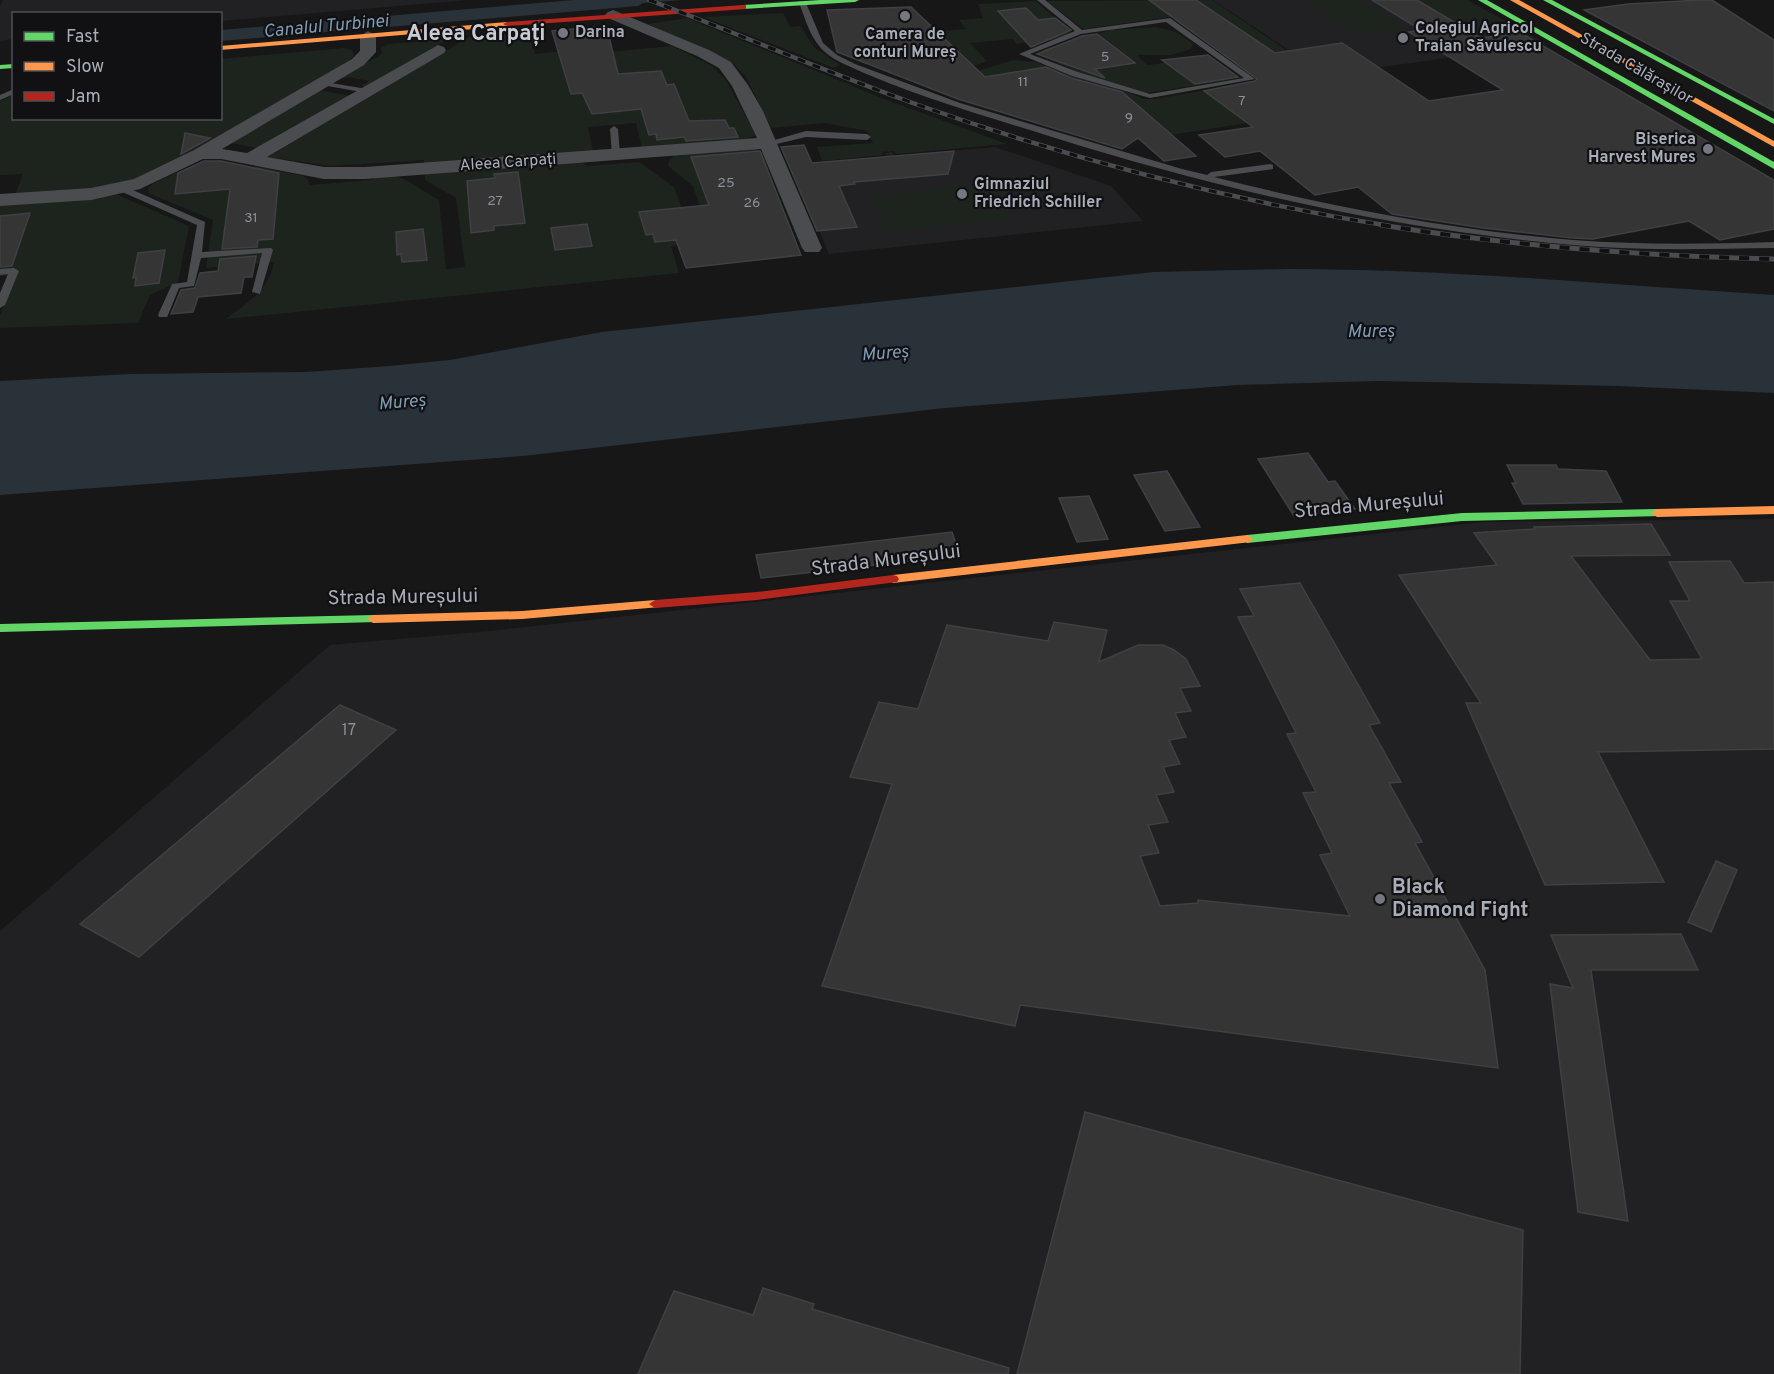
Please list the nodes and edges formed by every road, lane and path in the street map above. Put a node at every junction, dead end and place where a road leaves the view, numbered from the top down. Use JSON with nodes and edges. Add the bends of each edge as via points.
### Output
{"nodes":[{"id":1,"x":855,"y":0,"type":"edge"},
{"id":2,"x":1041,"y":0,"type":"edge"},
{"id":3,"x":1482,"y":0,"type":"edge"},
{"id":4,"x":1515,"y":0,"type":"edge"},
{"id":5,"x":1547,"y":0,"type":"edge"},
{"id":6,"x":802,"y":3,"type":"junction"},
{"id":7,"x":613,"y":15,"type":"junction"},
{"id":8,"x":1080,"y":32,"type":"junction"},
{"id":9,"x":368,"y":36,"type":"junction"},
{"id":10,"x":222,"y":48,"type":"edge"},
{"id":11,"x":438,"y":50,"type":"dead end"},
{"id":12,"x":322,"y":83,"type":"junction"},
{"id":13,"x":368,"y":91,"type":"junction"},
{"id":14,"x":1774,"y":122,"type":"edge"},
{"id":15,"x":614,"y":129,"type":"dead end"},
{"id":16,"x":867,"y":137,"type":"dead end"},
{"id":17,"x":768,"y":143,"type":"junction"},
{"id":18,"x":1774,"y":144,"type":"edge"},
{"id":19,"x":200,"y":154,"type":"junction"},
{"id":20,"x":616,"y":155,"type":"junction"},
{"id":21,"x":249,"y":160,"type":"junction"},
{"id":22,"x":1270,"y":166,"type":"dead end"},
{"id":23,"x":1774,"y":166,"type":"edge"},
{"id":24,"x":1203,"y":176,"type":"junction"},
{"id":25,"x":123,"y":189,"type":"junction"},
{"id":26,"x":0,"y":200,"type":"edge"},
{"id":27,"x":1774,"y":245,"type":"edge"},
{"id":28,"x":812,"y":248,"type":"dead end"},
{"id":29,"x":196,"y":255,"type":"junction"},
{"id":30,"x":0,"y":272,"type":"edge"},
{"id":31,"x":257,"y":292,"type":"dead end"},
{"id":32,"x":0,"y":305,"type":"edge"},
{"id":33,"x":164,"y":315,"type":"dead end"},
{"id":34,"x":1774,"y":510,"type":"edge"},
{"id":35,"x":0,"y":628,"type":"edge"}],
"edges":[{"from":1,"to":6,"type":"street"},
{"from":2,"to":8,"type":"lane"},
{"from":3,"to":23,"type":"street","name":"Strada Călărașilor"},
{"from":4,"to":18,"type":"street","name":"Strada Călărașilor"},
{"from":5,"to":14,"type":"street","name":"Strada Călărașilor"},
{"from":6,"to":7,"type":"street"},
{"from":6,"to":24,"type":"lane","via":[[823,48],[844,62],[1048,134]]},
{"from":7,"to":9,"type":"street"},
{"from":7,"to":17,"type":"street","via":[[725,65],[740,85]]},
{"from":8,"to":8,"type":"lane","via":[[1023,54],[1150,96],[1251,79],[1167,21]]},
{"from":9,"to":10,"type":"street"},
{"from":9,"to":12,"type":"street","via":[[368,52]]},
{"from":11,"to":13,"type":"street"},
{"from":12,"to":13,"type":"lane"},
{"from":12,"to":19,"type":"street"},
{"from":13,"to":21,"type":"street"},
{"from":15,"to":20,"type":"lane"},
{"from":16,"to":17,"type":"lane","via":[[806,134]]},
{"from":17,"to":20,"type":"street","name":"Aleea Carpați"},
{"from":17,"to":28,"type":"street"},
{"from":19,"to":21,"type":"street","name":"Aleea Carpați"},
{"from":19,"to":25,"type":"street"},
{"from":20,"to":21,"type":"street","name":"Aleea Carpați","via":[[324,174]]},
{"from":22,"to":24,"type":"lane"},
{"from":24,"to":27,"type":"lane","via":[[1447,229],[1596,244]]},
{"from":25,"to":26,"type":"street"},
{"from":25,"to":29,"type":"lane","via":[[202,224]]},
{"from":29,"to":31,"type":"lane","via":[[268,250]]},
{"from":29,"to":33,"type":"lane","via":[[191,284],[175,286]]},
{"from":30,"to":32,"type":"lane","via":[[14,270]]},
{"from":34,"to":35,"type":"street","name":"Strada Mureșului","via":[[1461,517],[1134,550],[757,596],[522,615]]}]}
